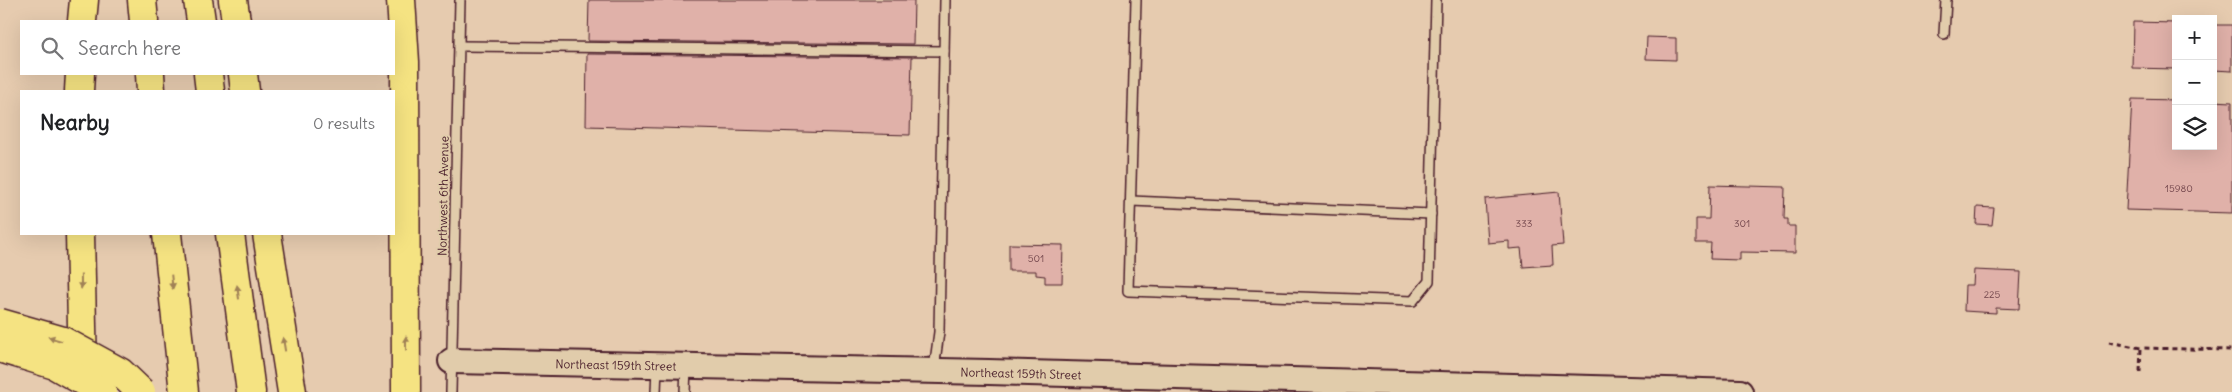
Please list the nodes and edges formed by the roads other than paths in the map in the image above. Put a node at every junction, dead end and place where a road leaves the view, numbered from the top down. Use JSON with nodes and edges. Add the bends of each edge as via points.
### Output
{"nodes":[{"id":1,"x":84,"y":0,"type":"edge"},
{"id":2,"x":142,"y":0,"type":"edge"},
{"id":3,"x":198,"y":0,"type":"edge"},
{"id":4,"x":233,"y":0,"type":"edge"},
{"id":5,"x":401,"y":0,"type":"edge"},
{"id":6,"x":460,"y":0,"type":"edge"},
{"id":7,"x":945,"y":0,"type":"edge"},
{"id":8,"x":1136,"y":0,"type":"edge"},
{"id":9,"x":1436,"y":0,"type":"edge"},
{"id":10,"x":1946,"y":0,"type":"edge"},
{"id":11,"x":82,"y":20,"type":"edge"},
{"id":12,"x":144,"y":20,"type":"edge"},
{"id":13,"x":200,"y":20,"type":"edge"},
{"id":14,"x":236,"y":20,"type":"edge"},
{"id":15,"x":1944,"y":34,"type":"dead end"},
{"id":16,"x":458,"y":46,"type":"junction"},
{"id":17,"x":944,"y":51,"type":"junction"},
{"id":18,"x":80,"y":75,"type":"edge"},
{"id":19,"x":150,"y":75,"type":"edge"},
{"id":20,"x":208,"y":75,"type":"edge"},
{"id":21,"x":243,"y":75,"type":"edge"},
{"id":22,"x":79,"y":90,"type":"edge"},
{"id":23,"x":152,"y":90,"type":"edge"},
{"id":24,"x":210,"y":90,"type":"edge"},
{"id":25,"x":246,"y":90,"type":"edge"},
{"id":26,"x":1131,"y":201,"type":"junction"},
{"id":27,"x":1431,"y":214,"type":"junction"},
{"id":28,"x":80,"y":235,"type":"edge"},
{"id":29,"x":167,"y":235,"type":"edge"},
{"id":30,"x":230,"y":235,"type":"edge"},
{"id":31,"x":267,"y":235,"type":"edge"},
{"id":32,"x":0,"y":323,"type":"edge"},
{"id":33,"x":0,"y":348,"type":"edge"},
{"id":34,"x":452,"y":361,"type":"junction"},
{"id":35,"x":657,"y":364,"type":"junction"},
{"id":36,"x":686,"y":365,"type":"junction"},
{"id":37,"x":934,"y":371,"type":"junction"},
{"id":38,"x":83,"y":392,"type":"edge"},
{"id":39,"x":102,"y":392,"type":"edge"},
{"id":40,"x":141,"y":392,"type":"edge"},
{"id":41,"x":184,"y":392,"type":"edge"},
{"id":42,"x":251,"y":392,"type":"edge"},
{"id":43,"x":292,"y":392,"type":"edge"},
{"id":44,"x":406,"y":392,"type":"edge"},
{"id":45,"x":451,"y":392,"type":"edge"},
{"id":46,"x":656,"y":392,"type":"edge"},
{"id":47,"x":685,"y":392,"type":"edge"},
{"id":48,"x":1740,"y":392,"type":"edge"}],
"edges":[{"from":1,"to":11,"type":"highway"},
{"from":2,"to":12,"type":"highway"},
{"from":3,"to":13,"type":"highway"},
{"from":4,"to":14,"type":"highway"},
{"from":44,"to":5,"type":"highway","one_way":true,"via":[[405,62]]},
{"from":6,"to":16,"type":"lane","name":"Northwest 6th Avenue"},
{"from":7,"to":17,"type":"lane"},
{"from":8,"to":26,"type":"lane"},
{"from":9,"to":27,"type":"lane"},
{"from":10,"to":15,"type":"lane"},
{"from":16,"to":17,"type":"lane"},
{"from":16,"to":34,"type":"lane","name":"Northwest 6th Avenue"},
{"from":17,"to":37,"type":"lane","via":[[939,332]]},
{"from":18,"to":22,"type":"highway"},
{"from":19,"to":23,"type":"highway"},
{"from":20,"to":24,"type":"highway"},
{"from":21,"to":25,"type":"highway"},
{"from":26,"to":27,"type":"lane"},
{"from":26,"to":27,"type":"lane","via":[[1128,291],[1413,301],[1429,281]]},
{"from":28,"to":38,"type":"highway","one_way":true},
{"from":29,"to":41,"type":"highway","one_way":true},
{"from":42,"to":30,"type":"highway","one_way":true},
{"from":43,"to":31,"type":"highway","one_way":true},
{"from":40,"to":32,"type":"highway","one_way":true,"bridge":true,"via":[[120,372],[63,341]]},
{"from":33,"to":39,"type":"highway","bridge":true,"via":[[55,365]]},
{"from":34,"to":35,"type":"street","name":"Northeast 159th Street"},
{"from":34,"to":45,"type":"lane","name":"Northwest 6th Avenue"},
{"from":35,"to":36,"type":"street","name":"Northeast 159th Street"},
{"from":35,"to":46,"type":"lane"},
{"from":36,"to":37,"type":"street","name":"Northeast 159th Street"},
{"from":36,"to":47,"type":"lane"},
{"from":37,"to":48,"type":"street","name":"Northeast 159th Street"}]}
